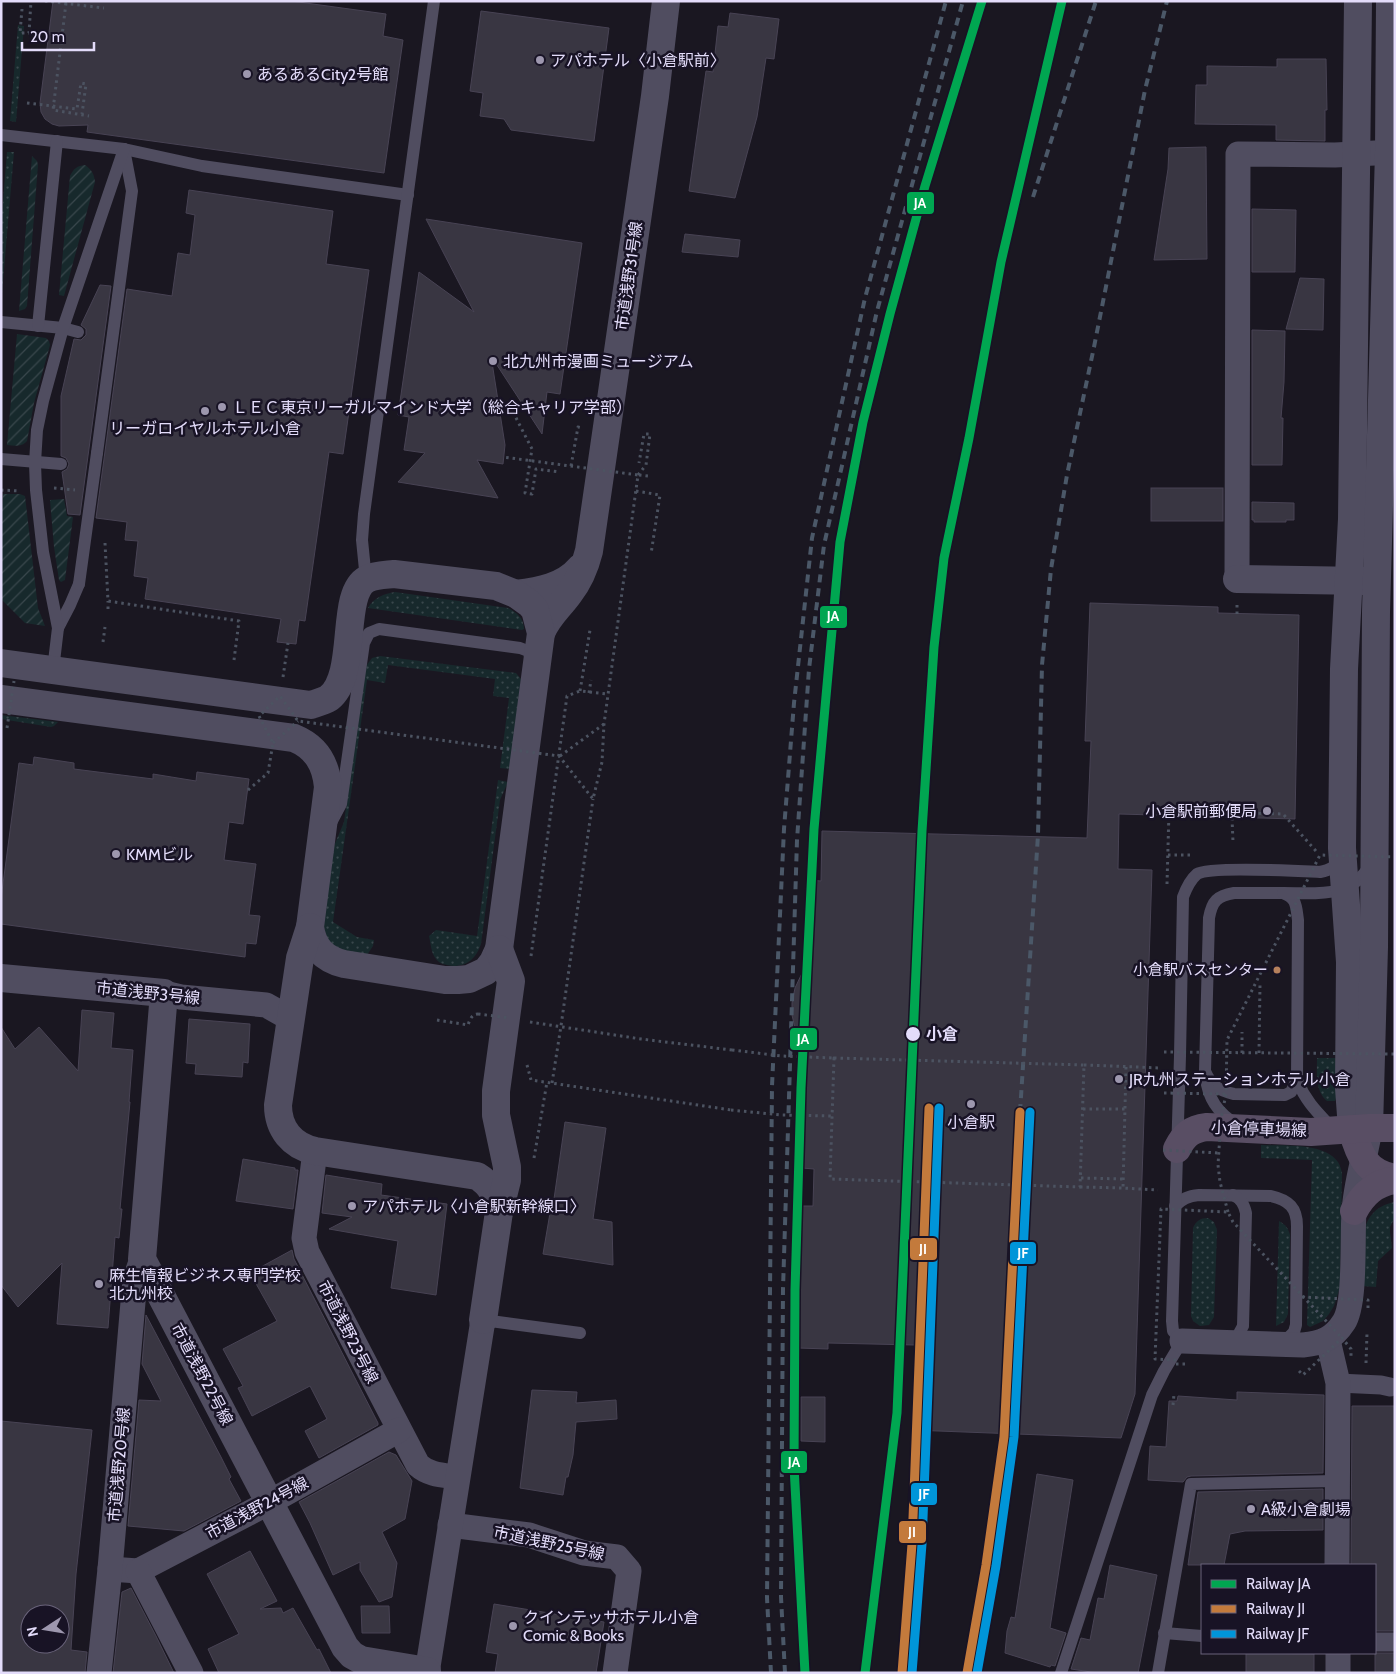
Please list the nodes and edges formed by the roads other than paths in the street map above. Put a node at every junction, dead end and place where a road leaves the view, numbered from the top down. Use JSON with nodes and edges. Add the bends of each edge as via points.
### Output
{"nodes":[{"id":1,"x":434,"y":1,"type":"edge"},
{"id":2,"x":666,"y":1,"type":"edge"},
{"id":3,"x":1358,"y":1,"type":"edge"},
{"id":4,"x":1390,"y":1,"type":"edge"},
{"id":5,"x":1,"y":135,"type":"edge"},
{"id":6,"x":57,"y":141,"type":"junction"},
{"id":7,"x":124,"y":149,"type":"junction"},
{"id":8,"x":1392,"y":152,"type":"edge"},
{"id":9,"x":1357,"y":154,"type":"junction"},
{"id":10,"x":408,"y":195,"type":"junction"},
{"id":11,"x":1,"y":322,"type":"edge"},
{"id":12,"x":38,"y":326,"type":"junction"},
{"id":13,"x":63,"y":328,"type":"junction"},
{"id":14,"x":78,"y":332,"type":"dead end"},
{"id":15,"x":1389,"y":385,"type":"edge"},
{"id":16,"x":1,"y":459,"type":"edge"},
{"id":17,"x":35,"y":463,"type":"junction"},
{"id":18,"x":62,"y":464,"type":"dead end"},
{"id":19,"x":589,"y":551,"type":"junction"},
{"id":20,"x":366,"y":580,"type":"junction"},
{"id":21,"x":1348,"y":581,"type":"junction"},
{"id":22,"x":1377,"y":582,"type":"junction"},
{"id":23,"x":1237,"y":590,"type":"joint"},
{"id":24,"x":516,"y":594,"type":"junction"},
{"id":25,"x":58,"y":628,"type":"junction"},
{"id":26,"x":541,"y":633,"type":"junction"},
{"id":27,"x":1385,"y":668,"type":"edge"},
{"id":28,"x":1344,"y":669,"type":"junction"},
{"id":29,"x":54,"y":670,"type":"junction"},
{"id":30,"x":536,"y":670,"type":"junction"},
{"id":31,"x":5,"y":681,"type":"edge"},
{"id":32,"x":322,"y":838,"type":"junction"},
{"id":33,"x":1342,"y":848,"type":"junction"},
{"id":34,"x":1385,"y":853,"type":"edge"},
{"id":35,"x":1344,"y":889,"type":"junction"},
{"id":36,"x":1283,"y":893,"type":"junction"},
{"id":37,"x":310,"y":927,"type":"junction"},
{"id":38,"x":498,"y":949,"type":"junction"},
{"id":39,"x":1,"y":978,"type":"edge"},
{"id":40,"x":164,"y":993,"type":"junction"},
{"id":41,"x":291,"y":1019,"type":"junction"},
{"id":42,"x":1205,"y":1071,"type":"junction"},
{"id":43,"x":1297,"y":1080,"type":"junction"},
{"id":44,"x":1246,"y":1129,"type":"junction"},
{"id":45,"x":1363,"y":1129,"type":"edge"},
{"id":46,"x":1170,"y":1149,"type":"junction"},
{"id":47,"x":315,"y":1151,"type":"junction"},
{"id":48,"x":1362,"y":1159,"type":"junction"},
{"id":49,"x":478,"y":1176,"type":"junction"},
{"id":50,"x":1395,"y":1179,"type":"edge"},
{"id":51,"x":507,"y":1180,"type":"junction"},
{"id":52,"x":1233,"y":1195,"type":"junction"},
{"id":53,"x":1175,"y":1206,"type":"junction"},
{"id":54,"x":1354,"y":1211,"type":"junction"},
{"id":55,"x":499,"y":1212,"type":"junction"},
{"id":56,"x":142,"y":1259,"type":"junction"},
{"id":57,"x":483,"y":1320,"type":"junction"},
{"id":58,"x":580,"y":1333,"type":"dead end"},
{"id":59,"x":1335,"y":1339,"type":"junction"},
{"id":60,"x":1223,"y":1343,"type":"junction"},
{"id":61,"x":1281,"y":1344,"type":"junction"},
{"id":62,"x":1183,"y":1353,"type":"junction"},
{"id":63,"x":1338,"y":1383,"type":"junction"},
{"id":64,"x":1390,"y":1387,"type":"dead end"},
{"id":65,"x":399,"y":1430,"type":"junction"},
{"id":66,"x":457,"y":1476,"type":"junction"},
{"id":67,"x":1336,"y":1481,"type":"junction"},
{"id":68,"x":270,"y":1502,"type":"junction"},
{"id":69,"x":450,"y":1525,"type":"junction"},
{"id":70,"x":1337,"y":1564,"type":"edge"},
{"id":71,"x":110,"y":1569,"type":"junction"},
{"id":72,"x":138,"y":1571,"type":"junction"},
{"id":73,"x":1164,"y":1633,"type":"junction"},
{"id":74,"x":1201,"y":1636,"type":"edge"},
{"id":75,"x":1376,"y":1642,"type":"edge"},
{"id":76,"x":1395,"y":1642,"type":"edge"},
{"id":77,"x":1338,"y":1654,"type":"edge"},
{"id":78,"x":427,"y":1672,"type":"edge"},
{"id":79,"x":99,"y":1673,"type":"edge"},
{"id":80,"x":191,"y":1673,"type":"edge"},
{"id":81,"x":615,"y":1673,"type":"edge"},
{"id":82,"x":1061,"y":1673,"type":"edge"},
{"id":83,"x":1158,"y":1673,"type":"edge"},
{"id":84,"x":1338,"y":1673,"type":"edge"}],
"edges":[{"from":1,"to":10,"type":"lane"},
{"from":2,"to":19,"type":"street","name":"市道浅野31号線"},
{"from":3,"to":9,"type":"street"},
{"from":4,"to":8,"type":"street"},
{"from":5,"to":6,"type":"lane"},
{"from":6,"to":7,"type":"lane"},
{"from":6,"to":12,"type":"lane"},
{"from":7,"to":10,"type":"lane","via":[[202,166]]},
{"from":7,"to":13,"type":"lane"},
{"from":7,"to":25,"type":"lane","bridge":true,"via":[[132,191],[79,584]]},
{"from":8,"to":9,"type":"street"},
{"from":8,"to":15,"type":"street"},
{"from":9,"to":21,"type":"street","via":[[1352,519]]},
{"from":9,"to":23,"type":"street","via":[[1238,154]]},
{"from":10,"to":20,"type":"lane","via":[[362,540]]},
{"from":11,"to":12,"type":"lane"},
{"from":12,"to":13,"type":"lane"},
{"from":13,"to":14,"type":"lane"},
{"from":13,"to":17,"type":"lane","via":[[43,401]]},
{"from":15,"to":22,"type":"street"},
{"from":16,"to":17,"type":"lane"},
{"from":17,"to":18,"type":"lane"},
{"from":17,"to":25,"type":"lane","via":[[43,552]]},
{"from":19,"to":24,"type":"street","via":[[575,573],[566,580],[551,588]]},
{"from":19,"to":26,"type":"street","via":[[579,580],[552,612]]},
{"from":20,"to":24,"type":"street","via":[[394,574],[496,586]]},
{"from":20,"to":29,"type":"street","via":[[356,589],[342,676],[329,698],[311,705]]},
{"from":21,"to":22,"type":"street"},
{"from":21,"to":23,"type":"street"},
{"from":21,"to":28,"type":"street"},
{"from":22,"to":27,"type":"street"},
{"from":24,"to":26,"type":"street","via":[[535,610]]},
{"from":25,"to":29,"type":"lane"},
{"from":26,"to":30,"type":"street"},
{"from":27,"to":28,"type":"street"},
{"from":27,"to":34,"type":"street"},
{"from":28,"to":33,"type":"street"},
{"from":29,"to":31,"type":"street"},
{"from":30,"to":32,"type":"lane","via":[[532,656],[520,648],[378,629],[368,633],[341,804]]},
{"from":30,"to":38,"type":"street"},
{"from":31,"to":32,"type":"street","via":[[294,738],[318,757],[327,776]]},
{"from":32,"to":37,"type":"street"},
{"from":33,"to":35,"type":"street"},
{"from":33,"to":46,"type":"lane","via":[[1336,866],[1327,871],[1212,870],[1198,874],[1188,886],[1183,897]]},
{"from":34,"to":35,"type":"lane","via":[[1371,863],[1355,883]]},
{"from":34,"to":45,"type":"street","via":[[1374,947]]},
{"from":35,"to":36,"type":"lane","via":[[1322,893]]},
{"from":35,"to":45,"type":"street","via":[[1350,962],[1349,1088]]},
{"from":36,"to":42,"type":"lane","via":[[1234,893],[1215,900],[1211,906]]},
{"from":36,"to":43,"type":"lane","via":[[1295,901],[1298,920]]},
{"from":37,"to":38,"type":"street","via":[[316,947],[334,961],[445,980],[469,979],[486,971]]},
{"from":37,"to":41,"type":"street","via":[[300,958]]},
{"from":38,"to":51,"type":"street","via":[[511,981],[496,1097]]},
{"from":39,"to":40,"type":"street","name":"市道浅野3号線"},
{"from":40,"to":41,"type":"street","name":"市道浅野3号線","via":[[266,1006]]},
{"from":40,"to":56,"type":"street"},
{"from":41,"to":47,"type":"street","via":[[279,1117],[291,1139]]},
{"from":42,"to":43,"type":"lane","via":[[1215,1087],[1234,1094],[1285,1095],[1291,1092]]},
{"from":42,"to":44,"type":"lane","via":[[1213,1103],[1226,1118]]},
{"from":43,"to":45,"type":"lane","via":[[1311,1107]]},
{"from":44,"to":45,"type":"main road","name":"小倉停車場線","via":[[1311,1132]]},
{"from":44,"to":46,"type":"main road","name":"小倉停車場線","via":[[1200,1128],[1188,1133]]},
{"from":45,"to":48,"type":"main road"},
{"from":46,"to":53,"type":"lane"},
{"from":47,"to":49,"type":"street"},
{"from":47,"to":65,"type":"street","name":"市道浅野23号線","via":[[305,1245]]},
{"from":48,"to":50,"type":"main road","via":[[1374,1171]]},
{"from":48,"to":54,"type":"street"},
{"from":49,"to":51,"type":"street"},
{"from":49,"to":55,"type":"street","via":[[494,1192]]},
{"from":50,"to":54,"type":"main road","via":[[1385,1181],[1364,1194]]},
{"from":51,"to":55,"type":"street"},
{"from":52,"to":53,"type":"lane","via":[[1188,1196]]},
{"from":52,"to":60,"type":"lane","via":[[1240,1199],[1246,1213],[1244,1326],[1237,1337]]},
{"from":52,"to":61,"type":"lane","via":[[1281,1198],[1294,1207],[1297,1216],[1296,1325],[1294,1332]]},
{"from":53,"to":62,"type":"lane","via":[[1172,1320],[1173,1331]]},
{"from":54,"to":59,"type":"street","via":[[1349,1311]]},
{"from":55,"to":57,"type":"street"},
{"from":56,"to":68,"type":"street","name":"市道浅野22号線"},
{"from":56,"to":71,"type":"street","name":"市道浅野20号線","via":[[135,1278]]},
{"from":57,"to":58,"type":"lane"},
{"from":57,"to":66,"type":"street"},
{"from":59,"to":61,"type":"street","via":[[1316,1344]]},
{"from":59,"to":63,"type":"street"},
{"from":60,"to":61,"type":"street"},
{"from":60,"to":62,"type":"street"},
{"from":62,"to":82,"type":"lane","via":[[1164,1371],[1152,1395]]},
{"from":63,"to":64,"type":"street"},
{"from":63,"to":67,"type":"street"},
{"from":65,"to":66,"type":"street","name":"市道浅野23号線","via":[[424,1470]]},
{"from":65,"to":68,"type":"street","name":"市道浅野24号線"},
{"from":66,"to":69,"type":"street"},
{"from":67,"to":70,"type":"street"},
{"from":67,"to":73,"type":"lane","via":[[1191,1484]]},
{"from":68,"to":72,"type":"street","name":"市道浅野24号線"},
{"from":68,"to":78,"type":"street","name":"市道浅野22号線","via":[[352,1655],[361,1660]]},
{"from":69,"to":78,"type":"street"},
{"from":69,"to":81,"type":"street","name":"市道浅野25号線","via":[[529,1535],[584,1553],[617,1557],[629,1570]]},
{"from":71,"to":72,"type":"street"},
{"from":71,"to":79,"type":"street","name":"市道浅野20号線"},
{"from":72,"to":80,"type":"street"},
{"from":73,"to":74,"type":"lane"},
{"from":73,"to":83,"type":"lane"},
{"from":75,"to":76,"type":"street"},
{"from":77,"to":84,"type":"street"}]}
